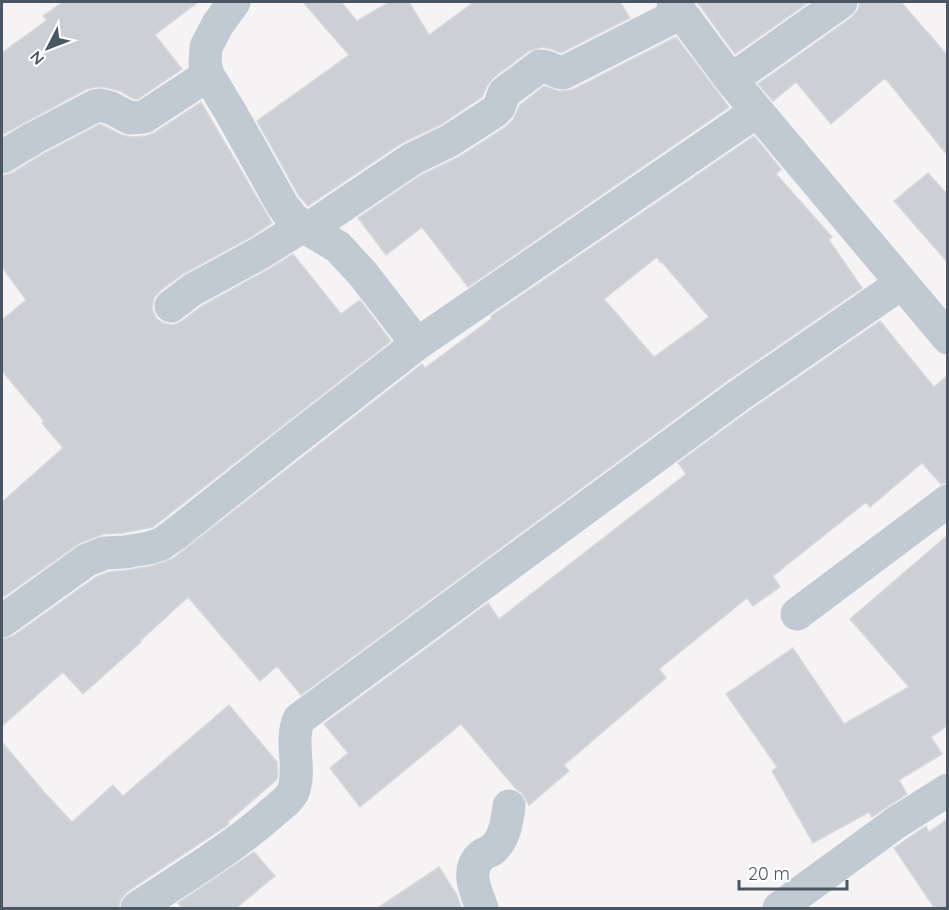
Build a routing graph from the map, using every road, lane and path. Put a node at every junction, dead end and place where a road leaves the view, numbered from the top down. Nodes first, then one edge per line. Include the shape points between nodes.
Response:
1 (234, 2) edge
2 (841, 2) edge
3 (677, 7) edge
4 (208, 75) junction
5 (731, 80) junction
6 (757, 111) junction
7 (2, 157) edge
8 (305, 227) junction
9 (902, 283) junction
10 (171, 306) dead end
11 (948, 338) edge
12 (417, 344) junction
13 (948, 501) edge
14 (797, 614) dead end
15 (2, 621) edge
16 (948, 790) edge
17 (509, 806) dead end
18 (137, 909) edge
19 (482, 909) edge
20 (779, 909) edge

1 - 4 street via 206,47
2 - 5 street
3 - 5 street
3 - 8 street via 563,73 540,66 504,93 494,112
4 - 7 street via 144,117 130,118 111,108 95,106
4 - 8 street via 283,206
5 - 6 street
6 - 9 street
6 - 12 street
8 - 10 street via 192,290
8 - 12 street via 338,247
9 - 11 street
9 - 18 street via 738,396 299,719 292,794 256,827
12 - 15 street via 168,540 149,548 105,553 87,560
13 - 14 street
16 - 20 street via 897,822
17 - 19 street via 502,836 475,864 472,878

